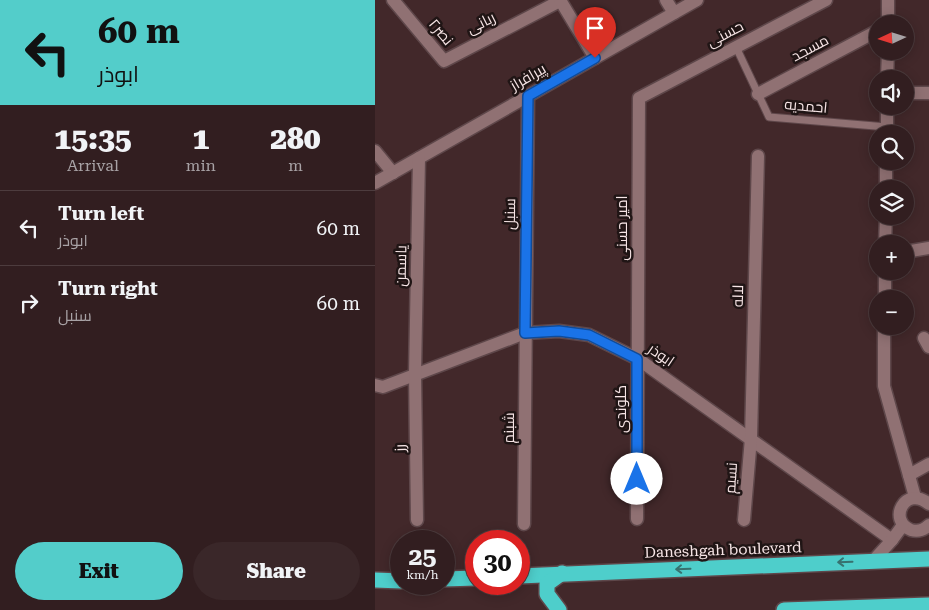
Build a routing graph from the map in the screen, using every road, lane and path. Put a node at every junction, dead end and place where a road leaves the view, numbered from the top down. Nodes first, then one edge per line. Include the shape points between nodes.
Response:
1 (393, 0) edge
2 (560, 0) edge
3 (666, 0) edge
4 (697, 0) edge
5 (826, 0) edge
6 (888, 0) edge
7 (674, 13) junction
8 (888, 15) edge
9 (869, 35) edge
10 (736, 47) junction
11 (595, 58) junction
12 (444, 61) joint
13 (914, 93) edge
14 (929, 93) edge
15 (758, 94) junction
16 (528, 96) junction
17 (639, 98) joint
18 (869, 129) edge
19 (375, 151) edge
20 (758, 156) dead end
21 (419, 158) junction
22 (393, 173) junction
23 (375, 183) edge
24 (929, 248) edge
25 (914, 250) edge
26 (525, 333) junction
27 (884, 335) edge
28 (637, 359) junction
29 (415, 374) junction
30 (375, 385) edge
31 (751, 438) junction
32 (928, 468) edge
33 (909, 475) junction
34 (915, 498) junction
35 (929, 504) edge
36 (637, 519) dead end
37 (417, 520) dead end
38 (744, 520) dead end
39 (525, 524) dead end
40 (903, 524) junction
41 (929, 526) edge
42 (893, 540) junction
43 (929, 559) edge
44 (873, 561) junction
45 (562, 574) junction
46 (530, 575) edge
47 (375, 580) edge
48 (390, 581) edge
49 (929, 605) edge
50 (846, 609) edge
51 (559, 610) edge
52 (784, 610) edge

1 - 12 street, نصر۲
2 - 11 street
2 - 12 street, ربانی
3 - 7 street
4 - 7 street, پیرافراز
5 - 10 street, حسنی
6 - 8 street
7 - 11 street, پیرافراز
9 - 15 street, مسجد
10 - 15 lane, احمدیه
10 - 17 street, حسنی
11 - 16 street, پیرافراز
13 - 14 street
15 - 18 lane, احمدیه via 769,117
16 - 21 street, پیرافراز
16 - 26 street, سنبل
17 - 28 street, امیر حسنی
19 - 22 street
20 - 31 street, لاله
21 - 22 street, پیرافراز
21 - 29 street, یاسمن
22 - 23 street, پیرافراز
24 - 25 street
26 - 28 street, ابوذر via 559,331 589,335
26 - 29 street, ابوذر
26 - 39 street, شبنم
27 - 33 street via 883,386
28 - 31 street, ابوذر
28 - 36 street, کلوندی
29 - 30 street, ابوذر via 383,387
29 - 37 street, رز
31 - 38 street, نسیم
31 - 42 street, ابوذر
32 - 33 street
33 - 34 street
34 - 35 street
34 - 40 street via 908,499 900,510
40 - 41 street via 915,531
40 - 42 street
42 - 44 street
43 - 44 highway, Daneshgah boulevard
44 -> 45 highway, Daneshgah boulevard
45 - 46 highway, Daneshgah boulevard
45 - 51 highway via 547,584 547,594
47 - 48 highway
49 - 50 highway
50 - 52 highway

